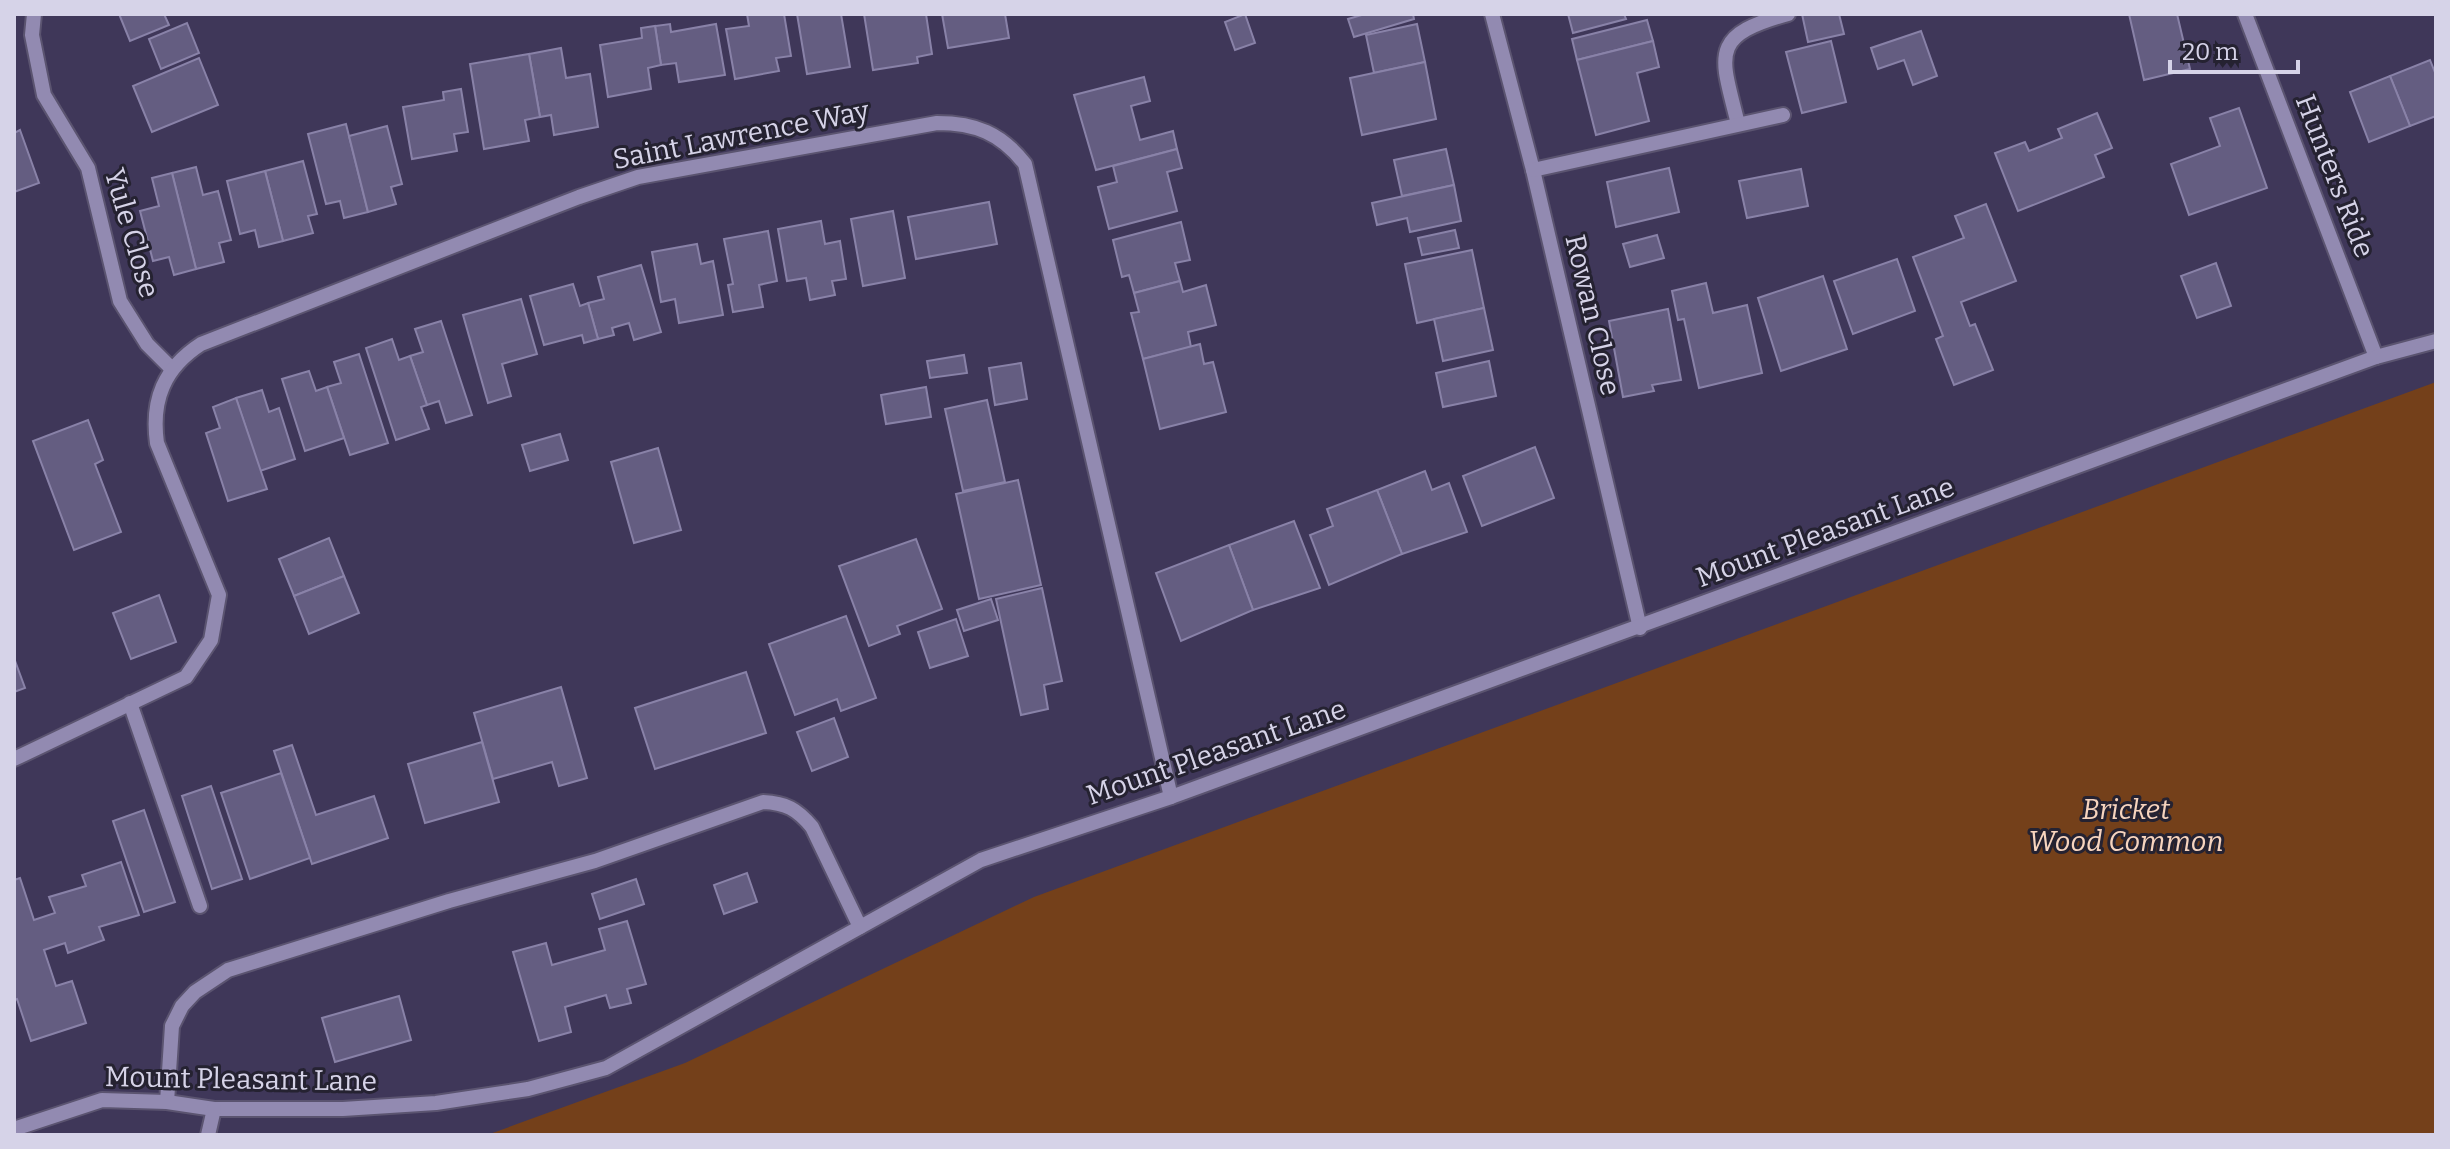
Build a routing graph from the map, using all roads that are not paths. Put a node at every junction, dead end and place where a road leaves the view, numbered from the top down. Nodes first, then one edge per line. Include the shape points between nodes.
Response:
1 (34, 14) edge
2 (1492, 14) edge
3 (1788, 14) edge
4 (2245, 14) edge
5 (1783, 115) dead end
6 (1738, 124) junction
7 (1533, 170) junction
8 (2436, 341) edge
9 (2376, 357) junction
10 (171, 368) junction
11 (1640, 628) junction
12 (130, 703) junction
13 (14, 759) edge
14 (1171, 797) junction
15 (200, 906) dead end
16 (860, 927) junction
17 (167, 1102) junction
18 (214, 1109) junction
19 (14, 1129) edge
20 (208, 1135) edge

1 - 10 street, Yule Close via 32,35 44,95 88,168 120,301 147,344
2 - 7 street, Rowan Close
3 - 6 street via 1749,25 1727,49 1723,60
4 - 9 street, Hunters Ride
5 - 6 street
6 - 7 street
7 - 11 street, Rowan Close
8 - 9 street, Mount Pleasant Lane
9 - 11 street, Mount Pleasant Lane
10 - 12 street via 157,399 157,443 219,595 218,612 211,640 186,677
10 - 14 street, Saint Lawrence Way via 201,344 638,177 937,123 978,126 1012,148 1025,164
11 - 14 street, Mount Pleasant Lane
12 - 13 street
12 - 15 street
14 - 16 street, Mount Pleasant Lane via 981,860
16 - 17 street via 812,827 784,803 763,802 595,861 228,970 195,992 172,1026
16 - 18 street, Mount Pleasant Lane via 606,1068 528,1089 436,1103
17 - 18 street, Mount Pleasant Lane
17 - 19 street, Mount Pleasant Lane via 102,1100
18 - 20 street

